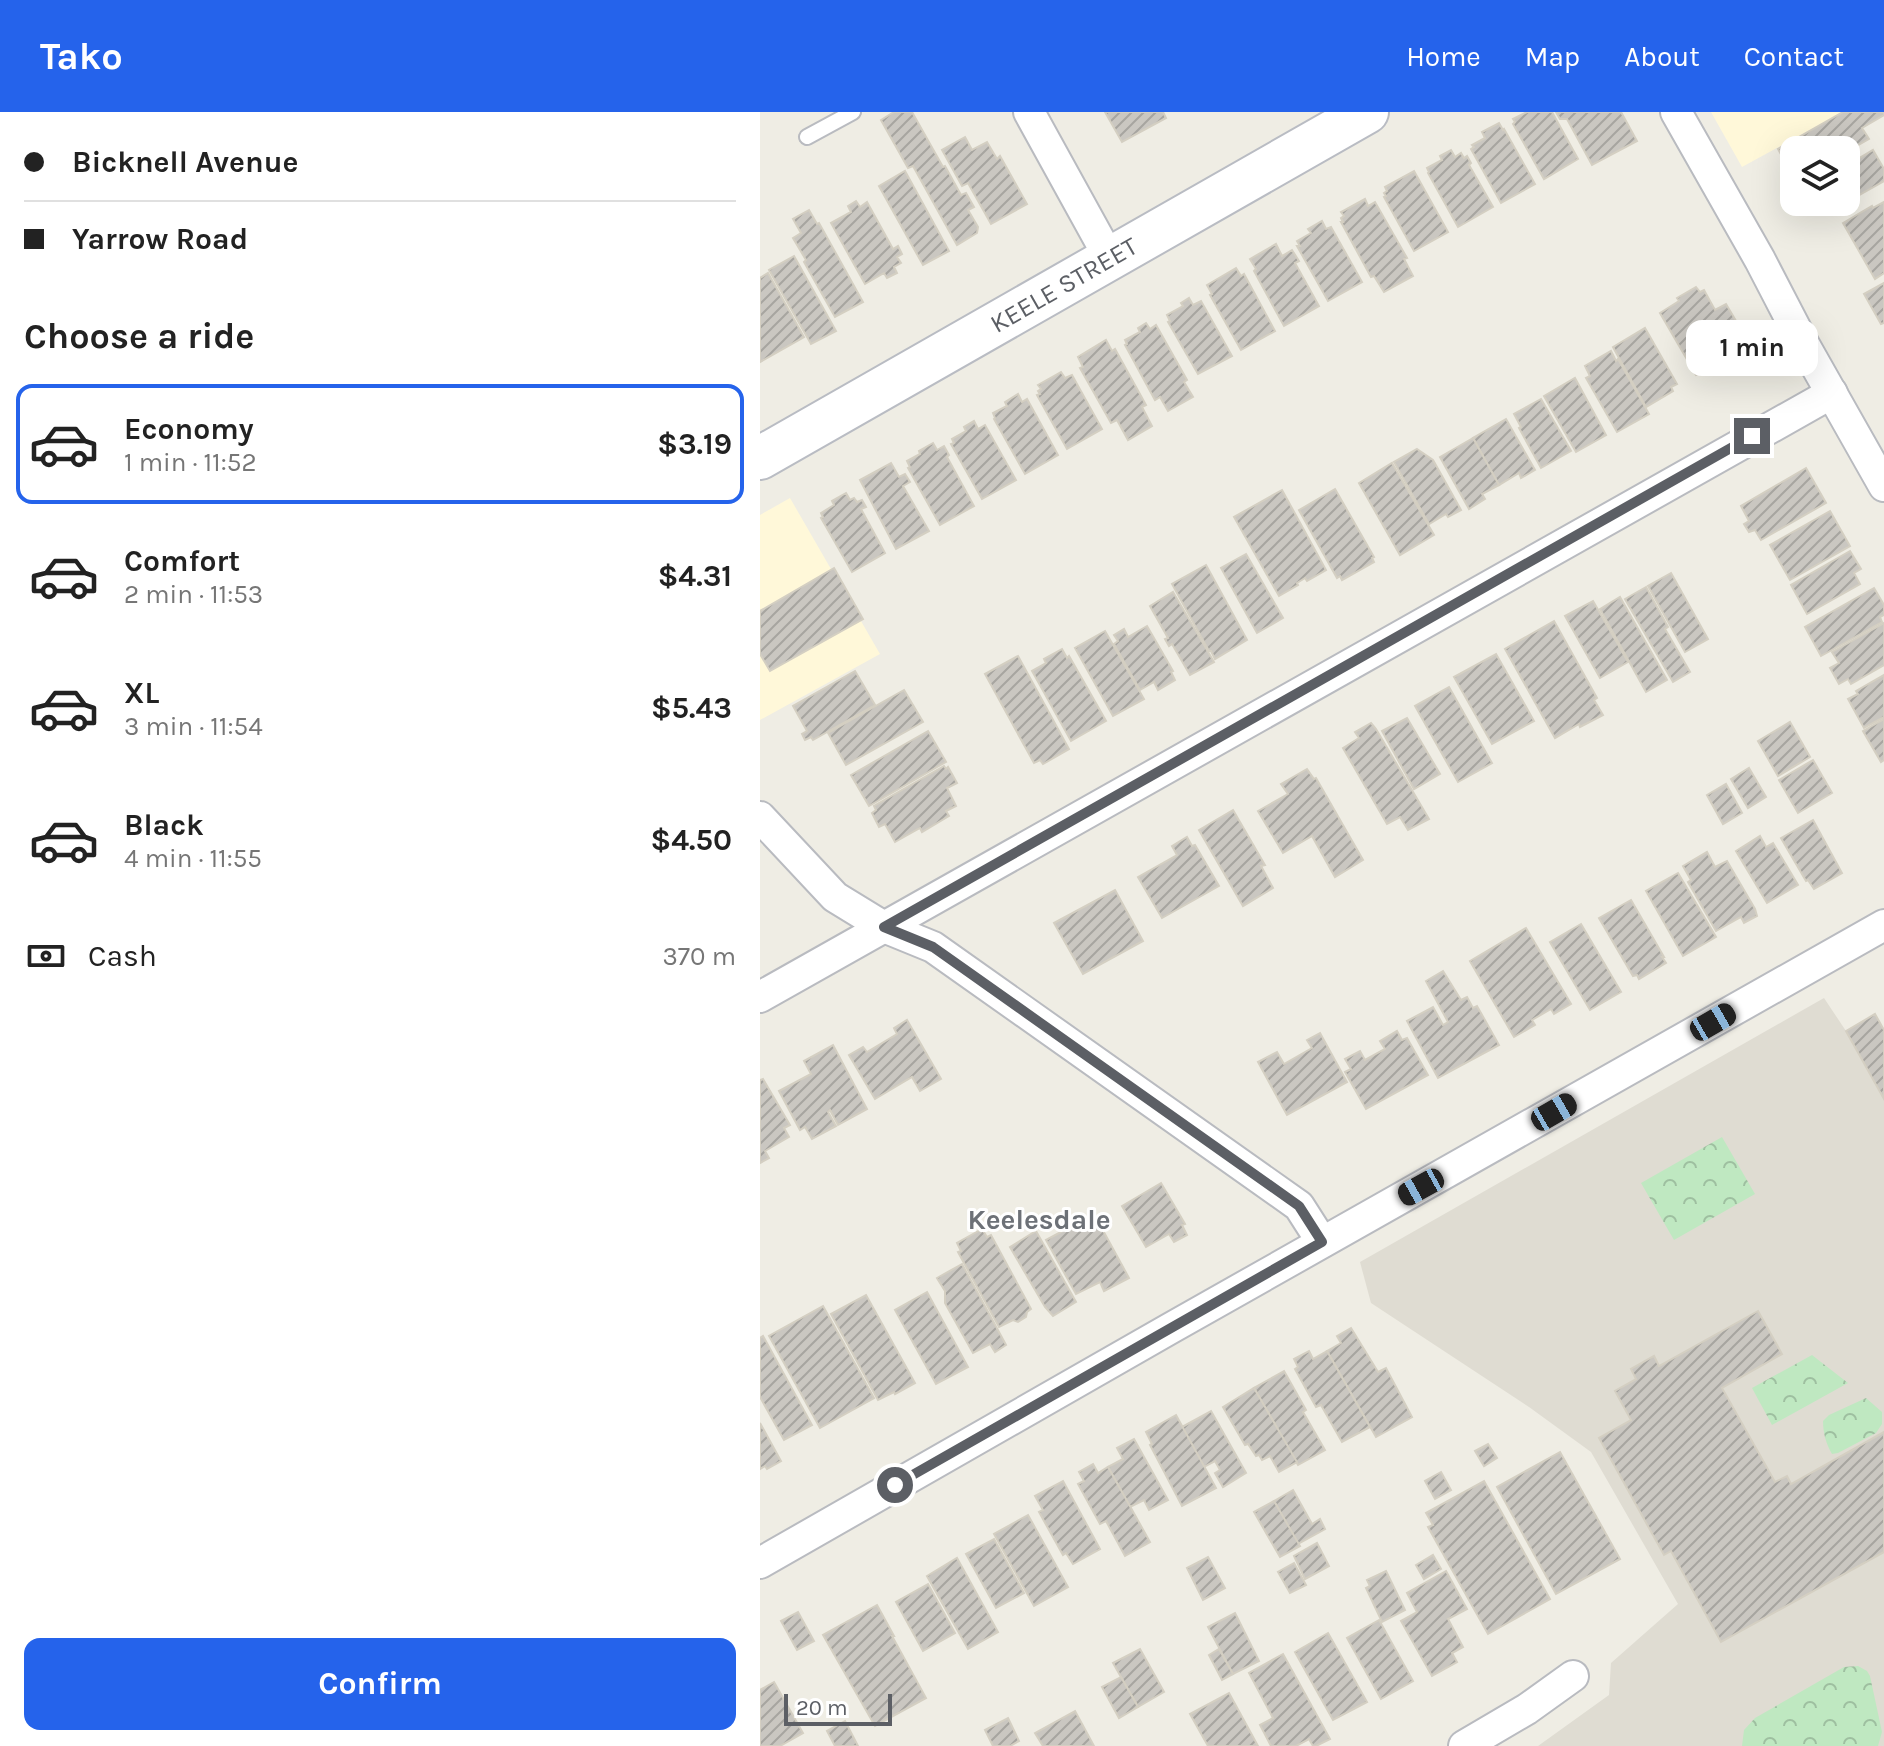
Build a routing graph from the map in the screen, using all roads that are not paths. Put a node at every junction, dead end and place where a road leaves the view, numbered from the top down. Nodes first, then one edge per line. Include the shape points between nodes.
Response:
1 (853, 112) edge
2 (1029, 112) edge
3 (1367, 112) edge
4 (1676, 112) edge
5 (807, 137) dead end
6 (1110, 259) junction
7 (1832, 393) junction
8 (760, 458) edge
9 (1884, 486) edge
10 (760, 817) edge
11 (1884, 925) edge
12 (884, 927) junction
13 (760, 997) edge
14 (1322, 1242) junction
15 (760, 1563) edge
16 (1573, 1676) dead end
17 (1464, 1746) edge

1 - 5 lane
2 - 6 street
3 - 6 main road, KEELE STREET
4 - 7 street
6 - 8 main road, KEELE STREET
7 - 9 street
7 - 12 street
10 - 12 street via 835,897
11 - 14 street
12 - 13 street
12 - 14 street via 933,947 1299,1206
14 - 15 street
16 - 17 street

